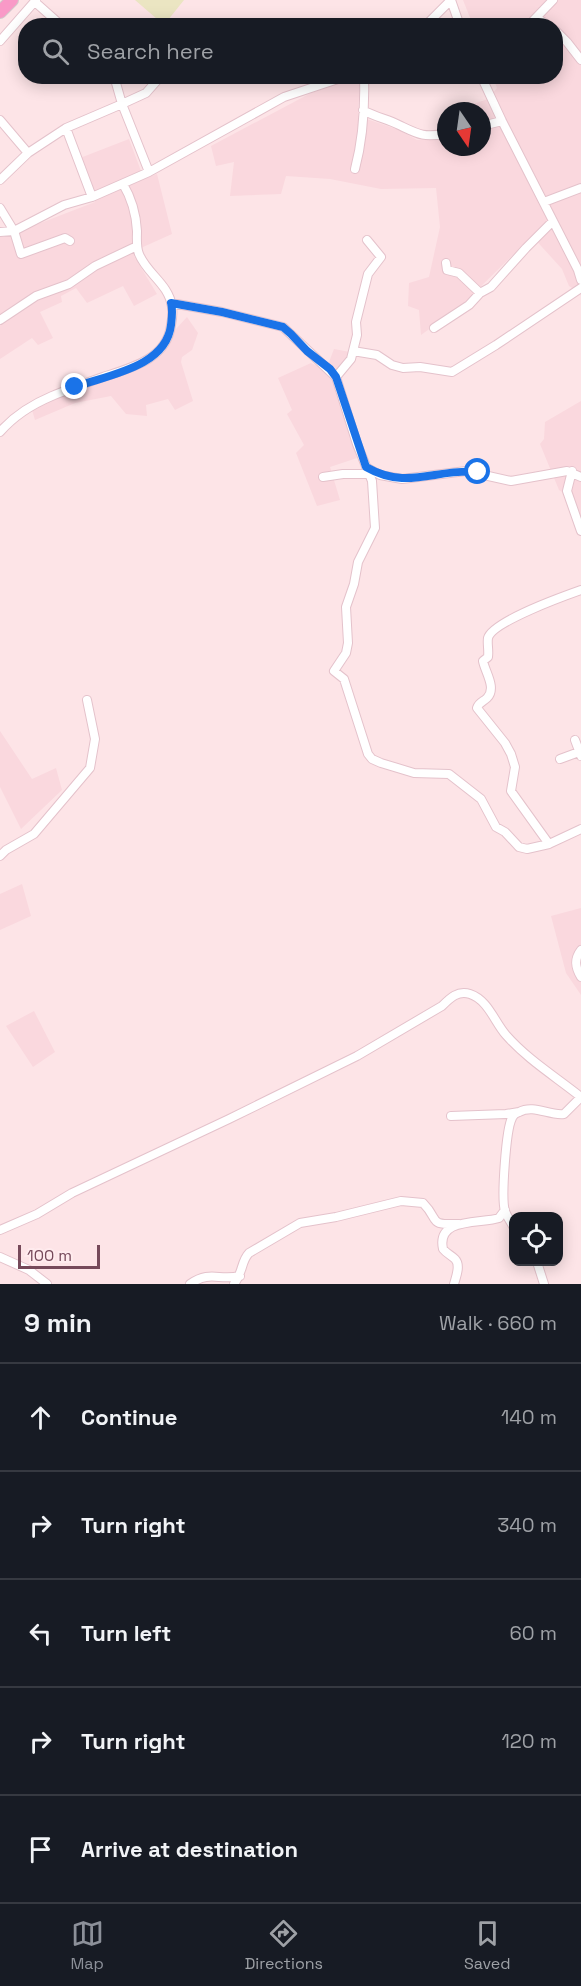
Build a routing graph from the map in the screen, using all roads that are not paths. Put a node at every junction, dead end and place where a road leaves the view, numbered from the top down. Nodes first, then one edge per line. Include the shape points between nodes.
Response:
1 (12, 0) edge
2 (451, 0) edge
3 (553, 0) edge
4 (35, 1) edge
5 (0, 12) edge
6 (20, 18) edge
7 (53, 18) edge
8 (433, 18) edge
9 (457, 18) edge
10 (537, 18) edge
11 (18, 20) edge
12 (563, 38) edge
13 (0, 40) edge
14 (581, 60) edge
15 (116, 84) edge
16 (154, 84) edge
17 (323, 84) edge
18 (364, 84) edge
19 (486, 84) edge
20 (122, 104) junction
21 (363, 110) junction
22 (0, 120) edge
23 (502, 120) junction
24 (491, 123) edge
25 (66, 128) junction
26 (437, 134) edge
27 (28, 153) junction
28 (355, 168) dead end
29 (148, 172) junction
30 (0, 180) edge
31 (123, 184) junction
32 (581, 188) edge
33 (92, 197) junction
34 (544, 202) junction
35 (0, 208) edge
36 (553, 221) junction
37 (14, 231) junction
38 (0, 232) edge
39 (367, 240) dead end
40 (70, 241) dead end
41 (137, 246) junction
42 (446, 263) dead end
43 (581, 280) edge
44 (581, 288) edge
45 (480, 293) junction
46 (171, 303) junction
47 (0, 320) edge
48 (434, 328) dead end
49 (353, 351) junction
50 (336, 377) junction
51 (0, 432) edge
52 (368, 470) junction
53 (572, 471) junction
54 (323, 477) dead end
55 (581, 477) edge
56 (581, 531) edge
57 (581, 590) edge
58 (87, 700) dead end
59 (575, 740) dead end
60 (580, 754) edge
61 (560, 759) dead end
62 (581, 829) edge
63 (549, 844) junction
64 (0, 856) edge
65 (581, 950) edge
66 (581, 977) edge
67 (581, 1097) edge
68 (519, 1112) junction
69 (451, 1116) dead end
70 (505, 1210) junction
71 (509, 1219) edge
72 (459, 1224) junction
73 (0, 1230) edge
74 (0, 1257) edge
75 (538, 1266) edge
76 (240, 1276) junction
77 (47, 1284) edge
78 (190, 1284) edge
79 (234, 1284) edge
80 (454, 1284) edge
81 (544, 1284) edge

1 - 5 highway
2 - 8 street
2 - 9 street
3 - 10 street
4 - 6 street
4 - 7 street
11 - 13 street
12 - 14 street
15 - 20 street
16 - 20 street via 146,93
17 - 29 street via 284,97
18 - 21 street
19 - 23 street
20 - 25 street
20 - 29 street
21 - 26 street via 417,134
21 - 28 street
22 - 27 street
23 - 24 street
23 - 34 street
25 - 27 street
25 - 33 street
27 - 30 street
29 - 31 street
31 - 33 street
31 - 41 street via 134,205
32 - 34 street
33 - 37 street
34 - 36 street
35 - 37 street
36 - 43 street
36 - 45 street via 491,287
37 - 38 street
37 - 40 street via 23,254 52,241
39 - 49 street via 381,257 368,274
41 - 46 street
41 - 47 street via 95,266 69,284 36,296
42 - 45 street via 447,270 459,273
44 - 49 street via 452,372 403,368 377,355
45 - 48 street
46 - 50 street via 283,327
46 - 51 street via 170,334 163,348 146,361 50,397
49 - 50 street
50 - 52 street
52 - 53 street via 402,479 466,471 511,481
52 - 54 street
52 - 63 street via 375,528 358,562 346,607 346,653 334,671 344,680 368,754 381,763 414,773 449,774 481,799 496,827 519,847
53 - 55 street
53 - 56 street via 567,492
57 - 63 street via 494,628 488,637 488,657 483,661 491,692 477,708 505,743 515,767 511,791
58 - 64 street via 95,739 90,768 34,834
59 - 60 street
60 - 61 street
62 - 63 street
65 - 66 street via 575,962
67 - 68 street via 564,1114 535,1109
67 - 73 street via 513,1042 479,998 459,993 357,1056
68 - 69 street
68 - 70 street via 512,1118 505,1156
70 - 71 street
70 - 72 street via 495,1220
72 - 76 street via 438,1223 423,1203 408,1201 306,1221 249,1253
72 - 80 street via 442,1239 443,1249 456,1260
74 - 77 street via 30,1270
75 - 81 street
76 - 78 street via 206,1276
76 - 79 street

